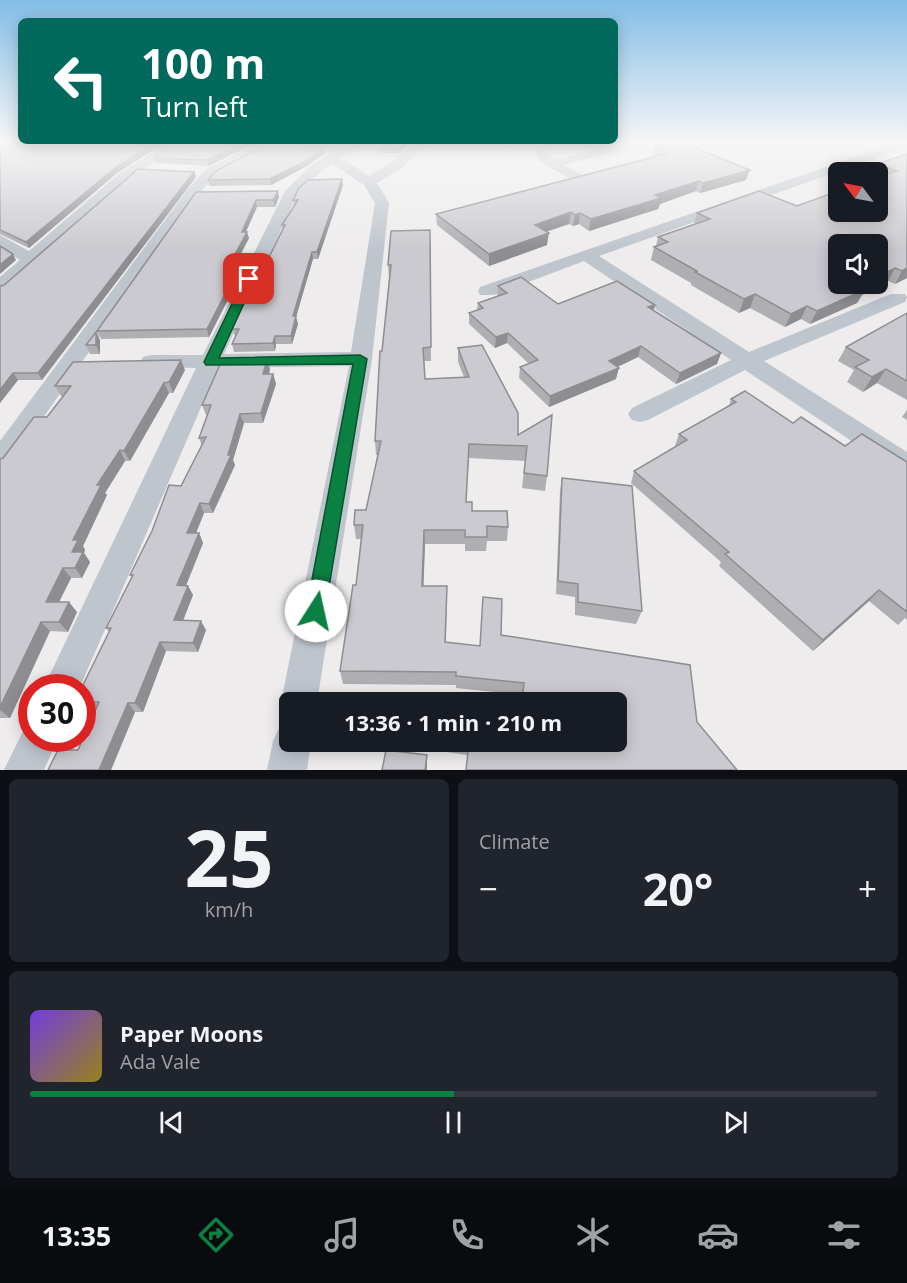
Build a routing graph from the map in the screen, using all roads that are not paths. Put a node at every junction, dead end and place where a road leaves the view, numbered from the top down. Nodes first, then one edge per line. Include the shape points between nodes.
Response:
1 (123, 178) edge
2 (199, 178) edge
3 (303, 178) edge
4 (363, 178) edge
5 (376, 178) edge
6 (577, 178) edge
7 (807, 178) edge
8 (580, 180) edge
9 (369, 182) junction
10 (193, 192) junction
11 (215, 192) edge
12 (0, 240) edge
13 (588, 254) junction
14 (30, 259) junction
15 (0, 286) edge
16 (487, 291) dead end
17 (898, 298) dead end
18 (360, 359) junction
19 (745, 361) junction
20 (129, 362) edge
21 (210, 362) junction
22 (71, 363) junction
23 (94, 363) edge
24 (640, 414) dead end
25 (0, 460) edge
26 (907, 465) edge
27 (68, 674) edge
28 (301, 692) edge
29 (32, 752) edge
30 (290, 752) edge
31 (24, 770) edge
32 (287, 770) edge

1 - 14 street
2 - 10 street
3 - 21 street via 286,191
4 - 9 street
5 - 9 street
6 - 8 street
7 - 13 street
9 - 18 street via 382,203
10 - 11 street
10 - 22 street
12 - 14 street
13 - 16 street
13 - 19 street
14 - 15 street
17 - 19 street
18 - 21 street
18 - 28 street
19 - 24 street
19 - 26 street
20 - 21 street
21 - 27 street
22 - 23 street
22 - 25 street
29 - 31 street
30 - 32 street

